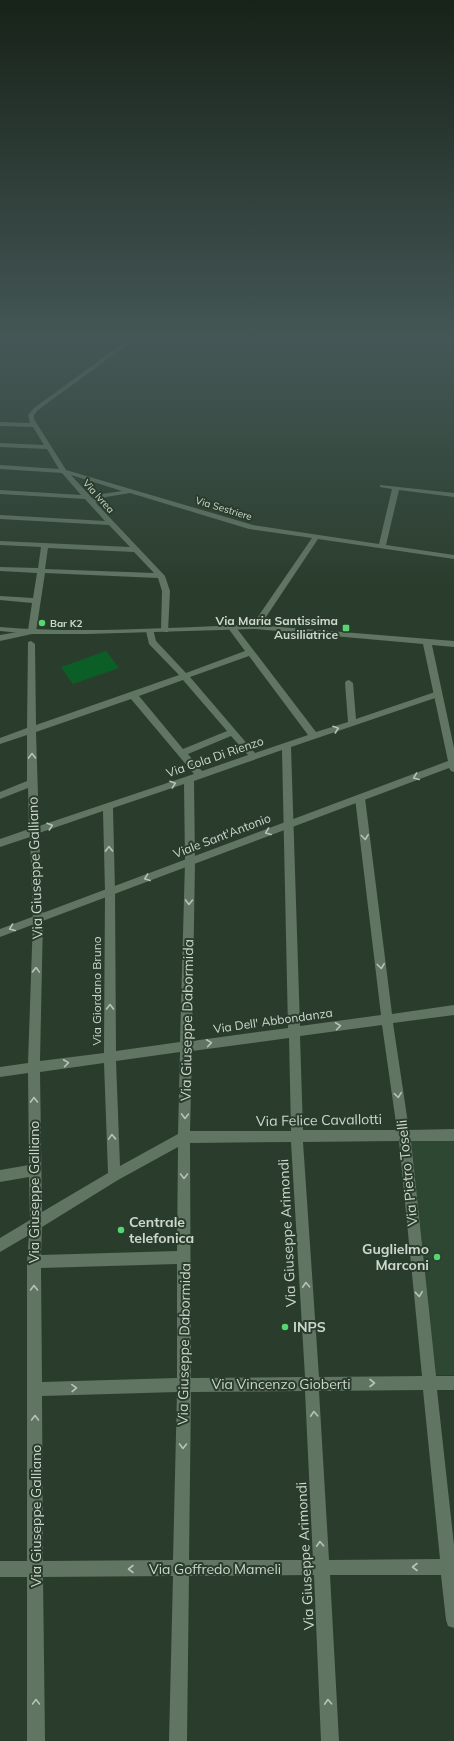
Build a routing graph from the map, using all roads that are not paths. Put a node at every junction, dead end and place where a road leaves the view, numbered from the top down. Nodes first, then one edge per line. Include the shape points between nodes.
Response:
1 (9, 424) edge
2 (36, 425) joint
3 (0, 445) edge
4 (48, 447) junction
5 (0, 468) edge
6 (64, 471) junction
7 (382, 486) dead end
8 (396, 488) junction
9 (132, 491) junction
10 (0, 492) edge
11 (454, 495) edge
12 (86, 497) junction
13 (92, 503) junction
14 (0, 517) edge
15 (110, 523) junction
16 (316, 537) junction
17 (0, 543) edge
18 (45, 545) junction
19 (382, 547) junction
20 (136, 550) junction
21 (454, 556) edge
22 (0, 569) edge
23 (41, 570) junction
24 (161, 576) junction
25 (0, 598) edge
26 (37, 601) junction
27 (255, 627) junction
28 (232, 628) junction
29 (0, 629) edge
30 (165, 630) junction
31 (150, 631) junction
32 (32, 632) junction
33 (0, 638) edge
34 (427, 642) junction
35 (31, 644) dead end
36 (454, 644) edge
37 (251, 652) junction
38 (185, 677) junction
39 (349, 683) dead end
40 (438, 694) junction
41 (133, 695) junction
42 (352, 723) junction
43 (32, 730) junction
44 (233, 732) junction
45 (314, 736) junction
46 (0, 741) edge
47 (286, 746) junction
48 (183, 753) junction
49 (254, 757) junction
50 (453, 766) edge
51 (200, 775) junction
52 (189, 779) junction
53 (32, 783) junction
54 (0, 796) edge
55 (360, 798) junction
56 (108, 806) junction
57 (288, 825) junction
58 (34, 831) junction
59 (0, 843) edge
60 (190, 862) junction
61 (110, 892) junction
62 (38, 919) junction
63 (0, 933) edge
64 (454, 1010) edge
65 (387, 1019) junction
66 (294, 1032) junction
67 (186, 1046) junction
68 (110, 1057) junction
69 (34, 1067) junction
70 (0, 1072) edge
71 (404, 1134) junction
72 (454, 1135) edge
73 (297, 1136) junction
74 (184, 1137) junction
75 (34, 1170) junction
76 (0, 1176) edge
77 (114, 1176) junction
78 (36, 1223) junction
79 (0, 1245) edge
80 (185, 1257) junction
81 (34, 1262) junction
82 (428, 1383) junction
83 (454, 1383) edge
84 (184, 1384) junction
85 (312, 1384) junction
86 (35, 1389) junction
87 (451, 1567) edge
88 (322, 1568) junction
89 (0, 1569) edge
90 (182, 1569) junction
91 (36, 1570) junction
92 (454, 1620) edge
93 (36, 1741) edge
94 (178, 1741) edge
95 (330, 1741) edge

1 - 2 street
2 - 4 street, Via Ivrea
3 - 4 street
4 - 6 street, Via Ivrea
5 - 6 street, Via Sestriere
6 - 9 street, Via Sestriere
6 - 12 street, Via Ivrea
7 - 8 street
8 - 11 street
8 - 19 street
9 - 13 street via 104,495
9 - 16 street, Via Sestriere via 252,527
10 - 12 street
12 - 13 street, Via Ivrea
13 - 15 street, Via Ivrea
14 - 15 street
15 - 20 street, Via Ivrea
16 - 19 street, Via Sestriere
16 - 27 street
17 - 18 street
18 - 20 street
18 - 23 street
19 - 21 street, Via Sestriere
20 - 24 street, Via Ivrea
22 - 23 street
23 - 24 street
23 - 26 street
24 - 30 street, Via Ivrea via 166,592
25 - 26 street
26 - 32 street
27 - 28 street
27 - 34 street
28 - 30 street
28 - 37 street
29 - 32 street
30 - 31 street
31 - 32 street
31 - 38 street via 152,642
32 - 33 street
34 - 36 street
34 - 40 street
35 - 43 street, Via Giuseppe Galliano
37 - 38 street
37 - 45 street
38 - 41 street
38 - 44 street
39 - 42 street
40 - 42 street, Via Cola Di Rienzo
40 - 50 street
41 - 43 street
41 - 48 street
45 -> 42 street, Via Cola Di Rienzo
43 - 46 street
53 -> 43 street, Via Giuseppe Galliano
44 - 48 street
44 - 49 street
45 - 47 street, Via Cola Di Rienzo
47 - 49 street, Via Cola Di Rienzo
47 - 57 street, Via Giuseppe Arimondi
48 - 51 street
49 - 51 street, Via Cola Di Rienzo
50 -> 55 street, Viale Sant'Antonio
51 - 52 street, Via Cola Di Rienzo
56 -> 52 street, Via Cola Di Rienzo
52 - 60 street, Via Giuseppe Dabormida
53 - 54 street
53 - 58 street, Via Giuseppe Galliano
55 - 57 street, Viale Sant'Antonio
55 -> 65 street, Via Pietro Toselli
58 -> 56 street, Via Cola Di Rienzo
61 -> 56 street, Via Giordano Bruno
57 -> 60 street, Viale Sant'Antonio
57 - 66 street, Via Giuseppe Arimondi
58 - 59 street, Via Cola Di Rienzo
58 - 62 street, Via Giuseppe Galliano
60 -> 61 street, Viale Sant'Antonio
60 -> 67 street, Via Giuseppe Dabormida
61 - 62 street, Viale Sant'Antonio
68 -> 61 street, Via Giordano Bruno
62 -> 63 street, Viale Sant'Antonio
69 -> 62 street, Via Giuseppe Galliano
64 - 65 street, Via Dell' Abbondanza
66 -> 65 street, Via Dell' Abbondanza
65 -> 71 street, Via Pietro Toselli
67 -> 66 street, Via Dell' Abbondanza
66 - 73 street, Via Giuseppe Arimondi
67 - 68 street, Via Dell' Abbondanza
67 -> 74 street, Via Giuseppe Dabormida
69 -> 68 street, Via Dell' Abbondanza
77 -> 68 street, Via Giordano Bruno
69 - 70 street, Via Dell' Abbondanza
75 -> 69 street, Via Giuseppe Galliano
71 - 72 street, Via Felice Cavallotti
71 - 73 street, Via Felice Cavallotti
71 -> 82 street, Via Pietro Toselli
73 - 74 street, Via Felice Cavallotti
85 -> 73 street, Via Giuseppe Arimondi
74 - 77 street
74 -> 80 street, Via Giuseppe Dabormida
75 - 76 street
75 - 78 street, Via Giuseppe Galliano
77 - 78 street
78 - 79 street
78 - 81 street, Via Giuseppe Galliano
80 - 81 street
80 - 84 street, Via Giuseppe Dabormida
86 -> 81 street, Via Giuseppe Galliano
82 - 83 street, Via Vincenzo Gioberti
85 -> 82 street, Via Vincenzo Gioberti
82 - 87 street, Via Pietro Toselli
84 - 85 street, Via Vincenzo Gioberti
86 -> 84 street, Via Vincenzo Gioberti
84 -> 90 street, Via Giuseppe Dabormida
88 -> 85 street, Via Giuseppe Arimondi
91 -> 86 street, Via Giuseppe Galliano
87 -> 88 street, Via Goffredo Mameli
87 - 92 street, Via Pietro Toselli
88 - 90 street, Via Goffredo Mameli
95 -> 88 street, Via Giuseppe Arimondi
89 - 91 street, Via Goffredo Mameli
90 -> 91 street, Via Goffredo Mameli
90 - 94 street, Via Giuseppe Dabormida
93 -> 91 street, Via Giuseppe Galliano

